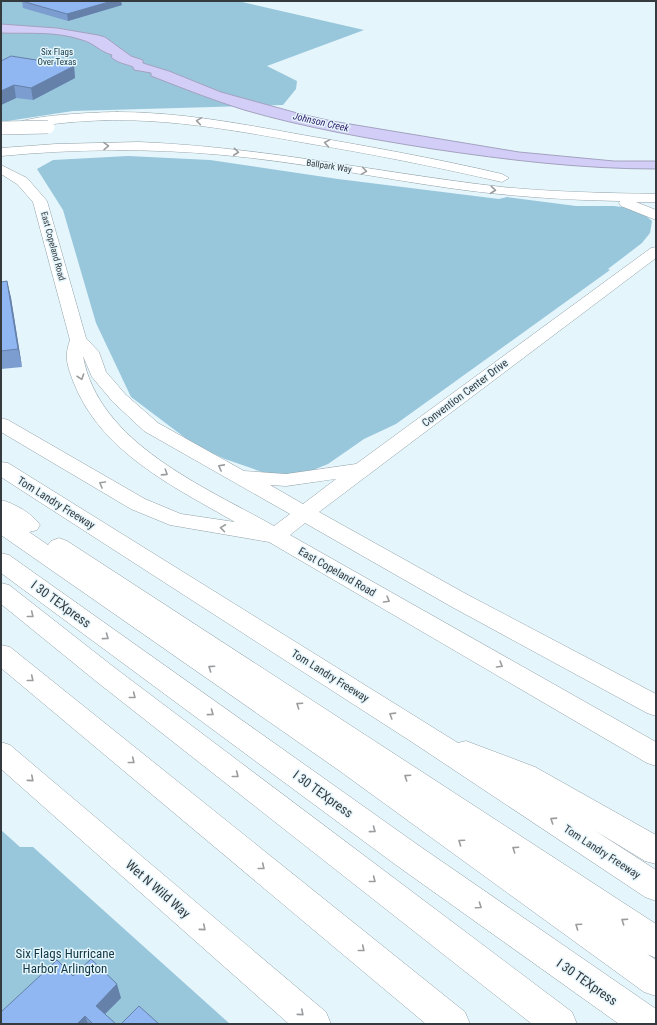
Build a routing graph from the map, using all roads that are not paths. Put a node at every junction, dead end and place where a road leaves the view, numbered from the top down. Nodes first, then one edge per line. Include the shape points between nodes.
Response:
1 (1, 128) edge
2 (127, 128) dead end
3 (224, 137) dead end
4 (1, 142) edge
5 (39, 144) junction
6 (1, 152) edge
7 (342, 156) junction
8 (1, 168) edge
9 (502, 178) junction
10 (654, 195) edge
11 (564, 196) junction
12 (656, 216) edge
13 (656, 251) edge
14 (78, 340) junction
15 (1, 424) edge
16 (1, 468) edge
17 (364, 468) junction
18 (239, 477) junction
19 (1, 507) edge
20 (304, 514) junction
21 (1, 524) edge
22 (276, 536) junction
23 (1, 561) edge
24 (1, 591) edge
25 (1, 654) edge
26 (656, 706) edge
27 (425, 736) junction
28 (1, 753) edge
29 (656, 755) edge
30 (656, 851) edge
31 (656, 887) edge
32 (656, 942) edge
33 (656, 980) edge
34 (314, 1024) edge
35 (453, 1024) edge
36 (560, 1024) edge
37 (648, 1024) edge

1 - 2 main road, bridge
9 -> 1 main road via 356,148 176,118 86,117
3 - 7 main road via 281,144
4 - 5 main road, Ballpark Way
5 - 6 main road, Ballpark Way
5 - 7 main road, Ballpark Way via 111,136 182,138
5 -> 11 main road, Ballpark Way via 217,150 481,188
7 - 9 main road, Ballpark Way
8 - 14 main road, East Copeland Road via 22,181 40,201
9 - 10 main road, Ballpark Way
10 - 11 main road, Ballpark Way
11 - 12 main road via 580,201 623,203 644,209
13 - 17 main road, Convention Center Drive
18 -> 14 main road, East Copeland Road via 151,427 108,385 98,372 90,352
14 -> 22 main road, East Copeland Road via 74,354 82,381 97,411 120,437 143,458 167,474
22 -> 15 main road via 177,520 138,504
27 -> 16 highway, Tom Landry Freeway
17 - 18 main road via 286,480
17 - 20 main road, Convention Center Drive
18 - 20 main road, East Copeland Road
32 -> 19 highway
20 - 22 main road, Convention Center Drive
20 - 26 main road, East Copeland Road
33 -> 21 highway via 347,761
22 -> 29 main road, East Copeland Road
23 -> 37 highway, I 30 TEXpress via 407,855
24 -> 36 highway via 119,685
25 -> 35 highway
27 - 30 highway via 525,775
31 -> 27 highway, Tom Landry Freeway
28 -> 34 main road, Wet N Wild Way

